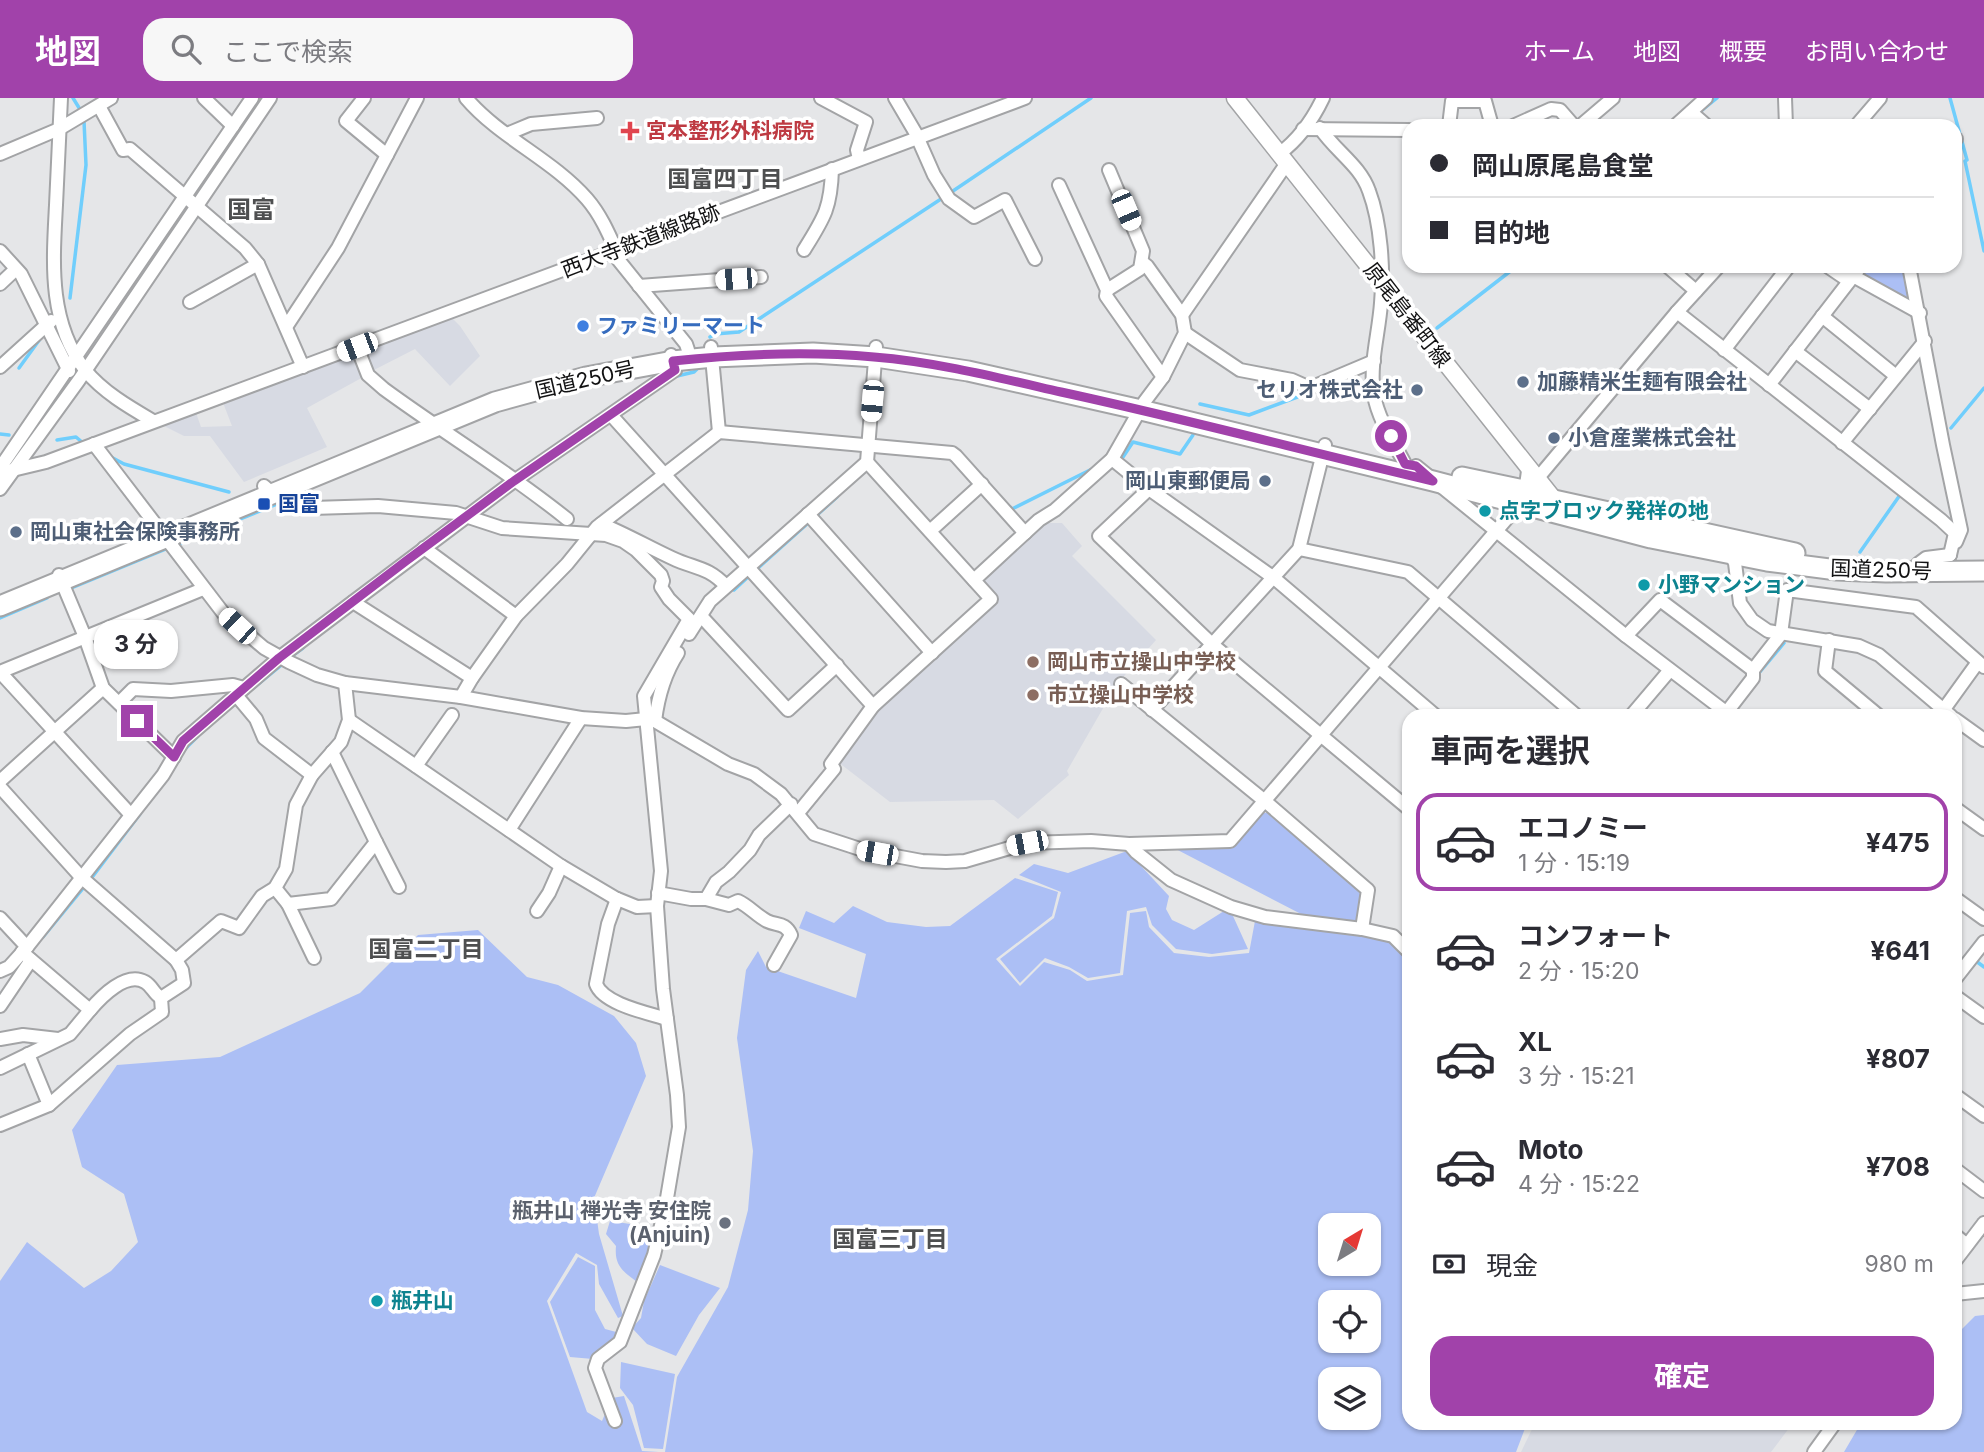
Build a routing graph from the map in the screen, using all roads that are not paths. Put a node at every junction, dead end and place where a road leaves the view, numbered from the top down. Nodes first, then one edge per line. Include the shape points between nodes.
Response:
1 (61, 98) edge
2 (111, 98) edge
3 (204, 98) edge
4 (252, 98) edge
5 (270, 98) edge
6 (365, 98) edge
7 (417, 98) edge
8 (466, 98) edge
9 (821, 98) edge
10 (895, 98) edge
11 (1025, 98) edge
12 (1235, 98) edge
13 (1323, 98) edge
14 (1613, 98) edge
15 (1706, 98) edge
16 (1785, 98) edge
17 (1880, 98) edge
18 (1485, 99) edge
19 (99, 106) junction
20 (1691, 112) junction
21 (597, 118) dead end
22 (1450, 119) edge
23 (1490, 119) edge
24 (1529, 119) edge
25 (1568, 119) edge
26 (1588, 119) edge
27 (1683, 119) edge
28 (1699, 119) edge
29 (1785, 119) edge
30 (1862, 119) edge
31 (233, 126) junction
32 (1320, 128) junction
33 (59, 129) junction
34 (1303, 129) junction
35 (1402, 130) edge
36 (507, 134) junction
37 (917, 139) junction
38 (0, 154) edge
39 (387, 155) junction
40 (1283, 158) junction
41 (859, 159) junction
42 (832, 169) junction
43 (1108, 170) dead end
44 (1059, 185) dead end
45 (185, 196) junction
46 (197, 207) junction
47 (804, 250) dead end
48 (0, 251) edge
49 (614, 251) junction
50 (1035, 259) dead end
51 (1142, 262) junction
52 (258, 264) junction
53 (16, 269) junction
54 (1675, 273) edge
55 (1713, 273) edge
56 (1784, 273) edge
57 (1911, 273) edge
58 (1854, 274) edge
59 (761, 278) dead end
60 (1381, 282) junction
61 (0, 285) edge
62 (639, 285) junction
63 (1107, 290) junction
64 (1696, 291) junction
65 (190, 302) dead end
66 (58, 312) junction
67 (1677, 312) junction
68 (1920, 313) junction
69 (1182, 315) junction
70 (1822, 316) junction
71 (47, 326) junction
72 (286, 327) junction
73 (1185, 333) junction
74 (1925, 341) junction
75 (357, 347) junction
76 (1724, 350) junction
77 (1795, 351) junction
78 (712, 352) junction
79 (876, 352) junction
80 (677, 355) junction
81 (77, 357) junction
82 (1374, 364) junction
83 (0, 367) edge
84 (303, 367) junction
85 (86, 370) junction
86 (69, 371) junction
87 (1896, 376) junction
88 (1163, 377) junction
89 (1769, 385) junction
90 (1143, 405) junction
91 (1870, 409) junction
92 (613, 418) junction
93 (153, 421) junction
94 (432, 423) junction
95 (719, 432) junction
96 (1842, 443) junction
97 (94, 444) junction
98 (868, 446) junction
99 (1324, 450) junction
100 (1112, 458) junction
101 (867, 462) junction
102 (1410, 465) junction
103 (4, 471) edge
104 (664, 476) junction
105 (1433, 481) junction
106 (517, 483) junction
107 (982, 484) junction
108 (1527, 485) junction
109 (0, 489) edge
110 (268, 489) junction
111 (1149, 489) junction
112 (1554, 500) junction
113 (811, 517) junction
114 (470, 518) junction
115 (567, 519) dead end
116 (1587, 523) junction
117 (596, 529) junction
118 (930, 531) junction
119 (1495, 531) junction
120 (1026, 533) junction
121 (162, 534) junction
122 (1299, 549) junction
123 (427, 550) junction
124 (1730, 553) junction
125 (1950, 555) junction
126 (1984, 563) edge
127 (1918, 564) junction
128 (748, 568) junction
129 (1984, 571) edge
130 (60, 577) junction
131 (1274, 579) junction
132 (974, 580) junction
133 (726, 586) junction
134 (203, 589) junction
135 (0, 595) edge
136 (1438, 598) junction
137 (356, 604) junction
138 (0, 606) edge
139 (516, 616) junction
140 (701, 616) junction
141 (1781, 634) junction
142 (1626, 636) junction
143 (85, 637) junction
144 (1829, 640) junction
145 (1213, 645) junction
146 (932, 653) junction
147 (284, 660) junction
148 (837, 665) junction
149 (1981, 665) edge
150 (1380, 668) junction
151 (1670, 670) junction
152 (1753, 670) junction
153 (0, 672) edge
154 (472, 678) junction
155 (345, 682) junction
156 (1121, 684) dead end
157 (103, 688) junction
158 (240, 695) junction
159 (461, 697) junction
160 (118, 703) junction
161 (873, 706) junction
162 (1428, 709) edge
163 (1569, 709) edge
164 (1637, 709) edge
165 (1721, 709) edge
166 (1732, 709) edge
167 (1871, 709) edge
168 (1938, 709) edge
169 (1948, 709) edge
170 (1152, 710) junction
171 (452, 715) dead end
172 (581, 718) junction
173 (349, 720) junction
174 (651, 720) junction
175 (1962, 724) edge
176 (54, 732) junction
177 (1321, 736) junction
178 (1984, 740) edge
179 (332, 752) junction
180 (174, 757) junction
181 (416, 766) junction
182 (312, 775) junction
183 (0, 781) edge
184 (0, 787) edge
185 (1266, 802) junction
186 (1402, 803) edge
187 (794, 809) junction
188 (1962, 813) edge
189 (131, 815) junction
190 (1984, 829) edge
191 (509, 830) junction
192 (376, 842) junction
193 (1129, 844) junction
194 (561, 866) junction
195 (85, 881) junction
196 (400, 887) dead end
197 (275, 888) junction
198 (617, 899) junction
199 (658, 899) junction
200 (706, 899) junction
201 (1962, 903) edge
202 (288, 904) junction
203 (537, 911) dead end
204 (0, 918) edge
205 (1984, 919) edge
206 (1362, 929) junction
207 (1984, 942) edge
208 (1402, 945) edge
209 (26, 954) junction
210 (314, 958) dead end
211 (176, 960) junction
212 (774, 965) dead end
213 (1962, 970) edge
214 (0, 971) edge
215 (161, 998) junction
216 (1962, 1001) edge
217 (0, 1006) edge
218 (90, 1010) junction
219 (1984, 1017) edge
220 (667, 1019) junction
221 (0, 1039) edge
222 (59, 1040) junction
223 (28, 1054) junction
224 (0, 1068) edge
225 (1962, 1100) edge
226 (49, 1105) junction
227 (1984, 1116) edge
228 (0, 1125) edge
229 (0, 1133) edge
230 (0, 1139) edge
231 (1962, 1174) edge
232 (1984, 1191) edge
233 (1984, 1223) edge
234 (1962, 1241) edge
235 (1967, 1245) junction
236 (1962, 1252) edge
237 (1962, 1290) edge
238 (1984, 1291) edge
239 (615, 1421) dead end
240 (1830, 1430) edge
241 (1814, 1452) edge

1 - 33 street
2 - 19 street
3 - 31 street
4 - 31 street
5 - 46 street
6 - 39 street via 346,121
7 - 39 street
8 - 36 street
9 - 41 street via 866,122 857,149
10 - 37 street
11 - 37 street, 西大寺鉄道線路跡
12 - 40 main road, 原尾島番町線
13 - 34 street
14 - 26 street
15 - 20 street
16 - 29 street
17 - 30 street
18 - 22 street via 1452,101
18 - 23 street
19 - 33 street
19 - 45 street via 123,150 130,149
20 - 27 street
20 - 28 street
21 - 36 street via 531,124
24 - 25 street via 1552,109
31 - 45 street
32 - 34 street
32 - 35 street
32 - 60 street via 1357,168 1369,190 1381,252
33 - 38 street
33 - 66 street via 53,272
34 - 40 street
36 - 49 street via 588,200
37 - 41 street, 西大寺鉄道線路跡
37 - 50 street via 946,195 974,217 1005,200
39 - 72 street via 338,248
40 - 60 main road, 原尾島番町線
40 - 69 street
41 - 42 street, 西大寺鉄道線路跡
42 - 47 street via 826,214
42 - 49 street, 西大寺鉄道線路跡
43 - 51 street via 1143,251
44 - 63 street
45 - 46 street
45 - 81 street
46 - 52 street
46 - 85 street
48 - 53 street
49 - 62 street
49 - 75 street, 西大寺鉄道線路跡
51 - 63 street via 1140,269
51 - 69 street
52 - 65 street
52 - 72 street
53 - 61 street
53 - 71 street
54 - 64 street
55 - 64 street
56 - 76 street
57 - 68 street
58 - 68 street
58 - 70 street
59 - 62 street
60 - 82 street
60 - 108 main road, 原尾島番町線
62 - 80 street via 686,344
63 - 88 street via 1106,296
64 - 67 street
66 - 71 street
66 - 81 street
67 - 76 street
67 - 108 street
68 - 74 street
69 - 73 street
70 - 77 street
70 - 87 street
71 - 83 street
71 - 86 street
72 - 84 street
73 - 82 street via 1240,370 1310,388
73 - 88 street
74 - 87 street
74 - 125 street via 1961,530
75 - 84 street, 西大寺鉄道線路跡
75 - 94 street via 368,375
76 - 89 street
77 - 89 street
77 - 91 street
78 - 79 highway, 国道250号 via 810,345
78 - 80 highway, 国道250号
78 - 95 street
79 - 90 highway, 国道250号 via 969,361
79 - 98 street
80 - 92 street via 675,370
80 - 94 highway, 国道250号 via 584,368 495,394
81 - 85 street
81 - 86 street
82 - 102 street via 1374,395 1381,417
84 - 93 street, 西大寺鉄道線路跡
85 - 93 street via 113,395
85 - 103 street
86 - 103 street
87 - 91 street
88 - 90 street
89 - 96 street
90 - 99 highway, 国道250号
90 - 100 street
91 - 96 street
92 - 104 street
92 - 106 street
93 - 97 street, 西大寺鉄道線路跡
94 - 106 street
94 - 110 highway, 国道250号
95 - 98 street
95 - 104 street
96 - 125 street via 1955,533
97 - 103 street, 西大寺鉄道線路跡
97 - 121 street
98 - 101 street
98 - 107 street via 952,453
99 - 102 highway, 国道250号
99 - 105 highway, 国道250号
99 - 122 street
100 - 111 street
100 - 120 street
101 - 113 street
101 - 118 street
102 - 105 street
102 - 108 highway, 国道250号
103 - 109 street
104 - 117 street
104 - 128 street
105 - 108 highway, 国道250号
105 - 119 street
106 - 114 street
106 - 115 street
107 - 118 street
107 - 120 street
108 - 112 highway, 国道250号
108 - 116 highway, 国道250号
108 - 119 street
110 - 114 street via 312,508 377,506
110 - 121 highway, 国道250号
111 - 131 street
111 - 145 street via 1099,536
112 - 116 main road
112 - 127 highway, 国道250号 via 1798,553
113 - 128 street
113 - 146 street
114 - 117 street via 502,528
114 - 123 street
116 - 124 highway, 国道250号
117 - 133 street via 635,538 714,574
117 - 139 street
117 - 174 street via 636,550 661,575 669,599 689,619 644,696
118 - 132 street
119 - 136 street
119 - 142 street
120 - 132 street
121 - 130 highway, 国道250号
121 - 134 street
122 - 131 street
122 - 136 street via 1408,572
123 - 137 street
123 - 139 street
124 - 129 highway, 国道250号 via 1837,570
124 - 141 street via 1740,603 1752,620
125 - 127 street via 1926,558
126 - 127 highway, 国道250号
128 - 133 street
128 - 148 street
130 - 135 highway, 国道250号
130 - 138 highway, 国道250号
130 - 143 street
131 - 145 street
131 - 150 street
132 - 146 street via 991,599
133 - 140 street
134 - 143 street
134 - 147 street via 249,637
136 - 150 street
136 - 163 street
137 - 147 street
137 - 154 street
139 - 154 street
140 - 148 street via 788,710
140 - 174 street via 671,664
141 - 144 street
141 - 149 street via 1787,590 1916,607
141 - 152 street
142 - 151 street
142 - 152 street via 1660,600
143 - 153 street
143 - 157 street
144 - 167 street via 1825,671
144 - 168 street via 1879,655
145 - 170 street
145 - 177 street
146 - 161 street
147 - 155 street
147 - 158 street
148 - 161 street
149 - 169 street
150 - 162 street
150 - 177 street
151 - 164 street
151 - 165 street
152 - 166 street via 1754,678
153 - 176 street
154 - 159 street
155 - 159 street
155 - 173 street
156 - 170 street
157 - 160 street
157 - 176 street
158 - 160 street via 233,685 171,691 133,689
158 - 180 street via 183,741
158 - 182 street via 264,738
159 - 172 street
160 - 180 street
161 - 187 street via 831,764 834,769
170 - 185 street
171 - 181 street
172 - 174 street
172 - 191 street
173 - 179 street
173 - 181 street
174 - 187 street via 754,774
174 - 199 street via 661,871
175 - 178 street
176 - 183 street
176 - 189 street
177 - 185 street
177 - 186 street
179 - 182 street
179 - 192 street
180 - 189 street
181 - 191 street
182 - 197 street via 296,805 286,869
184 - 195 street
185 - 193 street via 1230,841
185 - 206 street via 1368,890
187 - 193 street via 814,834 836,843 922,861 965,861 1027,843
187 - 200 street via 759,835
188 - 190 street
189 - 195 street
191 - 194 street
192 - 196 street
192 - 202 street via 331,899
193 - 206 street via 1171,880 1231,907 1265,917
194 - 198 street
194 - 203 street
195 - 209 street
195 - 211 street
197 - 202 street
197 - 211 street via 262,896 239,928 221,920
198 - 199 street via 637,907
198 - 220 street via 608,924 598,990 609,999
199 - 200 street
199 - 220 street
200 - 212 street via 729,905 738,901 788,929 791,935
201 - 205 street
202 - 210 street
204 - 209 street
206 - 208 street via 1393,936
207 - 213 street
209 - 214 street
209 - 217 street
209 - 218 street
211 - 215 street via 184,984
215 - 218 street via 143,981 135,980 105,992
215 - 226 street via 162,1012
216 - 219 street
218 - 222 street
220 - 239 street via 679,1127 666,1204 654,1255 627,1328 595,1368
221 - 222 street via 23,1035
222 - 223 street
223 - 224 street
223 - 226 street
225 - 227 street
226 - 228 street
229 - 230 street
231 - 232 street
233 - 235 street
234 - 235 street
235 - 236 street
237 - 238 street
240 - 241 street

